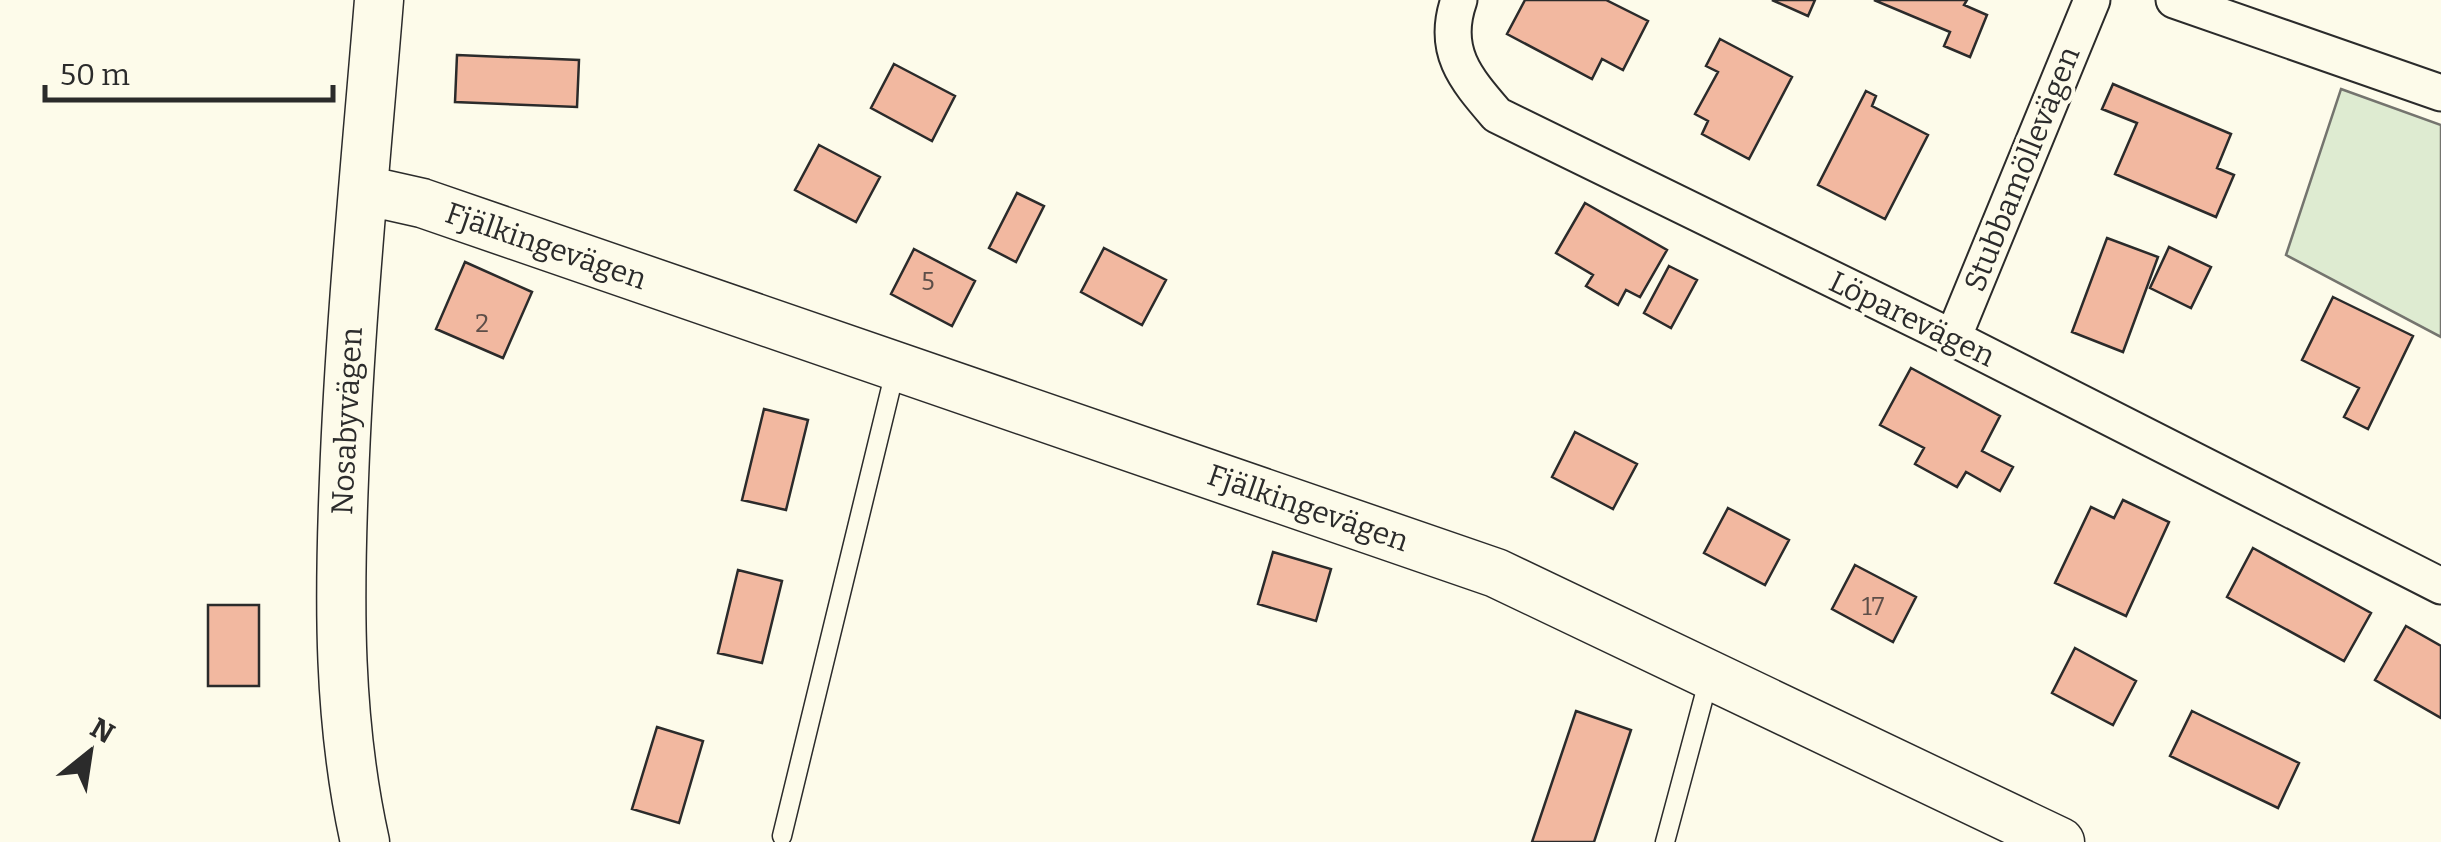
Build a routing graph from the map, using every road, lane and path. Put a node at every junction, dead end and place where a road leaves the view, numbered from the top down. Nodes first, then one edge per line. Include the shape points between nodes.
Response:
1 (379, 0) edge
2 (1459, 0) edge
3 (2092, 0) edge
4 (2174, 0) edge
5 (2441, 93) edge
6 (364, 190) junction
7 (1952, 338) junction
8 (896, 366) junction
9 (2441, 586) edge
10 (1710, 675) junction
11 (782, 836) dead end
12 (365, 842) edge
13 (1665, 842) edge
14 (2060, 842) edge

1 - 6 street, Nosabyvägen
2 - 7 street, Löparevägen via 1459,70 1496,114
3 - 7 street, Stubbamöllevägen
4 - 5 street
6 - 8 street, Fjälkingevägen via 422,203
6 - 12 street, Nosabyvägen via 349,348 341,693
7 - 9 street, Löparevägen
8 - 10 street, Fjälkingevägen via 1496,573
8 - 11 lane
10 - 13 lane
10 - 14 street, Fjälkingevägen

